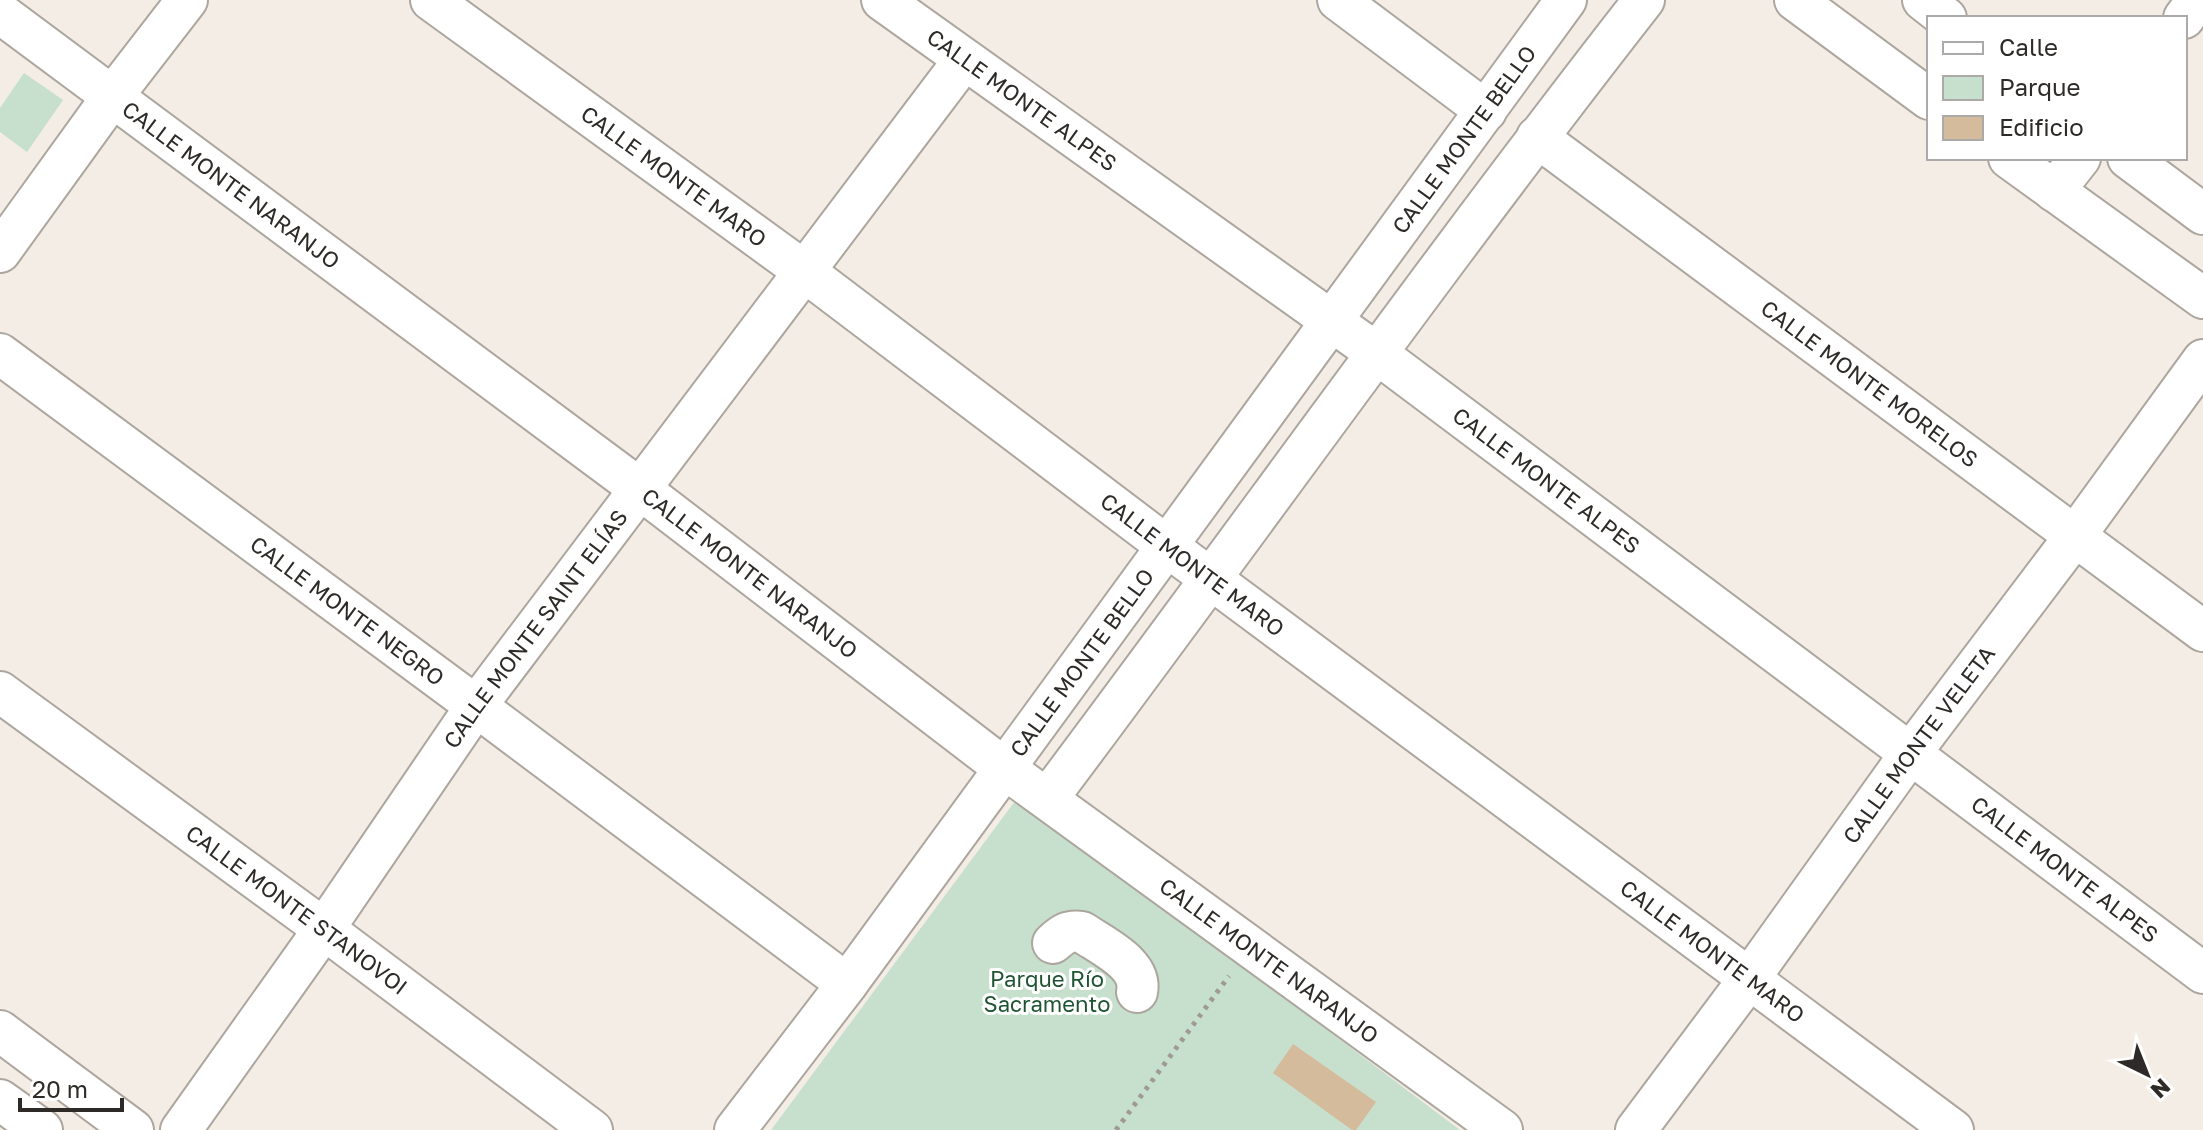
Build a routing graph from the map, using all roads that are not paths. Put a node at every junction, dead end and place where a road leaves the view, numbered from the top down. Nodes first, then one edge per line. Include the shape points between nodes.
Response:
1 (187, 0) edge
2 (431, 0) edge
3 (882, 0) edge
4 (1338, 0) edge
5 (1566, 0) edge
6 (1644, 0) edge
7 (1795, 0) edge
8 (1923, 0) edge
9 (0, 13) edge
10 (1943, 16) edge
11 (964, 60) junction
12 (112, 97) junction
13 (1927, 98) edge
14 (1486, 111) junction
15 (1537, 137) junction
16 (2012, 160) edge
17 (2078, 160) edge
18 (2131, 160) edge
19 (2054, 191) junction
20 (2203, 214) edge
21 (0, 252) edge
22 (804, 271) junction
23 (2203, 298) edge
24 (1333, 321) junction
25 (1375, 352) junction
26 (0, 354) edge
27 (2203, 360) edge
28 (640, 489) junction
29 (2075, 536) junction
30 (1168, 547) junction
31 (1212, 579) junction
32 (2203, 631) edge
33 (0, 692) edge
34 (476, 706) junction
35 (1910, 754) junction
36 (1004, 768) junction
37 (1048, 798) junction
38 (324, 929) junction
39 (1053, 943) dead end
40 (2203, 973) edge
41 (1749, 979) junction
42 (847, 984) junction
43 (1137, 992) dead end
44 (0, 1031) edge
45 (0, 1100) edge
46 (42, 1130) edge
47 (133, 1130) edge
48 (181, 1130) edge
49 (592, 1130) edge
50 (735, 1130) edge
51 (1502, 1130) edge
52 (1636, 1130) edge
53 (1953, 1130) edge

1 - 12 street
2 - 22 street, CALLE MONTE MARO
3 - 11 street, CALLE MONTE ALPES
4 - 14 street
5 - 14 street, CALLE MONTE BELLO
6 - 15 street
7 - 13 street
8 - 10 street
9 - 12 street, CALLE MONTE NARANJO
11 - 22 street, CALLE MONTE SAINT ELÍAS
11 - 24 street, CALLE MONTE ALPES
12 - 21 street
12 - 28 street, CALLE MONTE NARANJO
14 - 24 street, CALLE MONTE BELLO
15 - 25 street
15 - 29 street, CALLE MONTE MORELOS
16 - 19 street
17 - 19 street
18 - 20 street
19 - 23 street
22 - 28 street, CALLE MONTE SAINT ELÍAS
22 - 30 street, CALLE MONTE MARO
24 - 25 street, CALLE MONTE ALPES
24 - 30 street, CALLE MONTE BELLO
25 - 31 street
25 - 35 street, CALLE MONTE ALPES
26 - 34 street, CALLE MONTE NEGRO
27 - 29 street, CALLE MONTE VELETA
28 - 34 street, CALLE MONTE SAINT ELÍAS
28 - 36 street, CALLE MONTE NARANJO
29 - 32 street, CALLE MONTE MORELOS
29 - 35 street, CALLE MONTE VELETA
30 - 31 street, CALLE MONTE MARO
30 - 36 street, CALLE MONTE BELLO
31 - 37 street
31 - 41 street, CALLE MONTE MARO
33 - 38 street, CALLE MONTE STANOVOI
34 - 38 street, CALLE MONTE SAINT ELÍAS
34 - 42 street, CALLE MONTE NEGRO
35 - 40 street, CALLE MONTE ALPES
35 - 41 street, CALLE MONTE VELETA
36 - 37 street, CALLE MONTE NARANJO
36 - 42 street, CALLE MONTE BELLO
37 - 51 street, CALLE MONTE NARANJO
38 - 48 street, CALLE MONTE SAINT ELÍAS
38 - 49 street, CALLE MONTE STANOVOI
39 - 43 street via 1064,933 1082,932 1130,966
41 - 52 street, CALLE MONTE VELETA
41 - 53 street, CALLE MONTE MARO
42 - 50 street, CALLE MONTE BELLO
44 - 47 street
45 - 46 street

